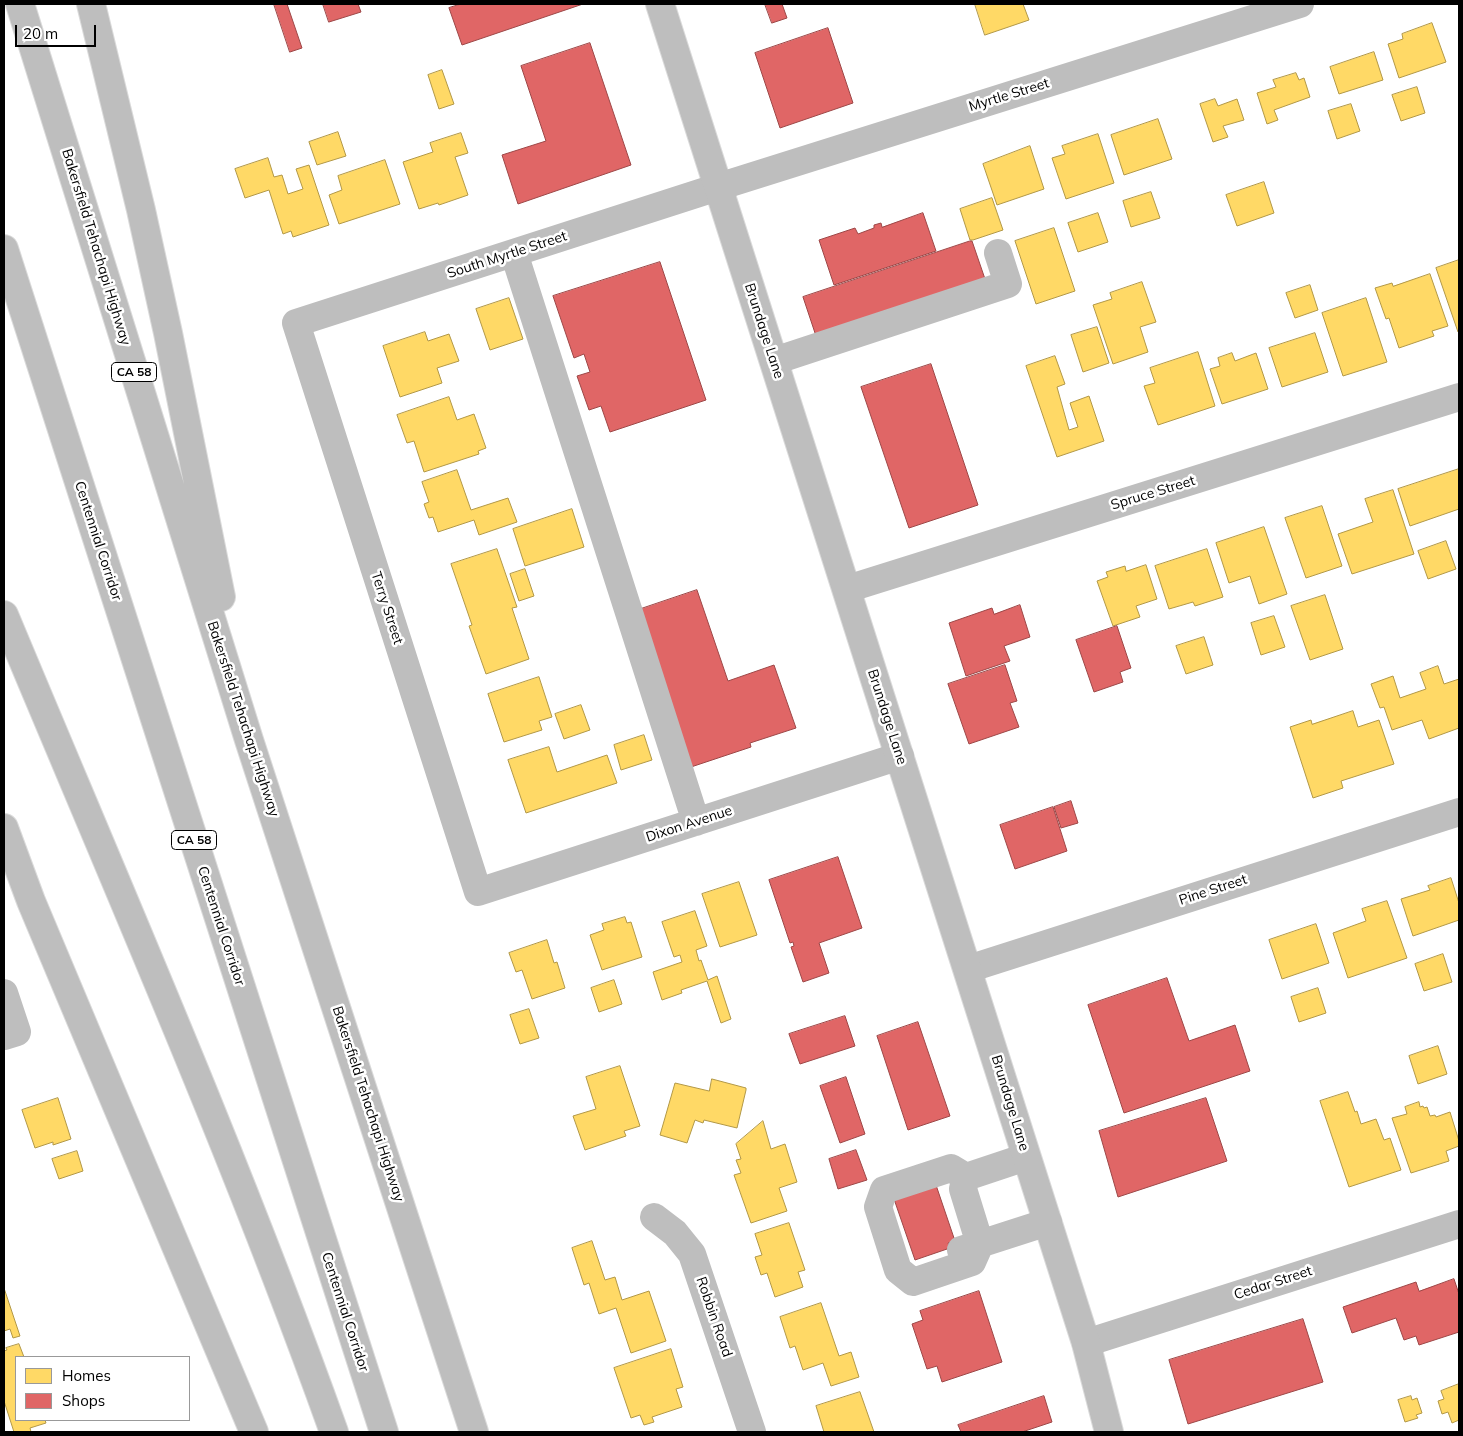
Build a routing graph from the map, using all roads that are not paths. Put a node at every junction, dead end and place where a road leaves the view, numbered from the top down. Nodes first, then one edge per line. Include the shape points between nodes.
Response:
1 (20, 4) edge
2 (91, 4) edge
3 (660, 4) edge
4 (1300, 4) edge
5 (718, 187) junction
6 (4, 249) edge
7 (514, 253) junction
8 (998, 253) dead end
9 (296, 323) joint
10 (774, 361) junction
11 (1459, 397) edge
12 (847, 590) junction
13 (4, 615) edge
14 (249, 740) junction
15 (900, 756) junction
16 (1459, 812) edge
17 (696, 822) junction
18 (4, 828) edge
19 (478, 892) joint
20 (968, 969) junction
21 (4, 993) edge
22 (10, 1034) edge
23 (1026, 1157) junction
24 (966, 1177) junction
25 (654, 1217) dead end
26 (1048, 1222) junction
27 (1459, 1224) edge
28 (980, 1244) junction
29 (1086, 1343) junction
30 (254, 1432) edge
31 (334, 1432) edge
32 (384, 1432) edge
33 (474, 1432) edge
34 (752, 1432) edge
35 (1109, 1432) edge

1 - 14 main road, Bakersfield Tehachapi Highway / CA 58
2 - 14 main road via 168,333
3 - 5 main road, Brundage Lane
4 - 5 main road, Myrtle Street
5 - 7 main road, South Myrtle Street
5 - 10 main road, Brundage Lane
6 - 32 main road, Centennial Corridor / CA 58
7 - 9 main road, South Myrtle Street
7 - 17 main road
8 - 10 main road via 1008,284
9 - 19 main road, Terry Street
10 - 12 main road, Brundage Lane
11 - 12 main road, Spruce Street
12 - 15 main road, Brundage Lane
13 - 31 main road via 201,1085
14 - 33 main road, Bakersfield Tehachapi Highway / CA 58
15 - 17 main road, Dixon Avenue
15 - 20 main road, Brundage Lane
16 - 20 main road, Pine Street
17 - 19 main road, Dixon Avenue
18 - 30 main road via 31,902
20 - 23 main road, Brundage Lane
21 - 22 main road
23 - 24 main road
23 - 26 main road, Brundage Lane
24 - 28 main road via 963,1189
24 - 28 main road via 951,1168 884,1190 878,1207 898,1270
25 - 34 main road, Robbin Road via 675,1233 692,1254
26 - 28 main road
26 - 29 main road, Brundage Lane
27 - 29 main road, Cedar Street
29 - 35 main road, Brundage Lane

